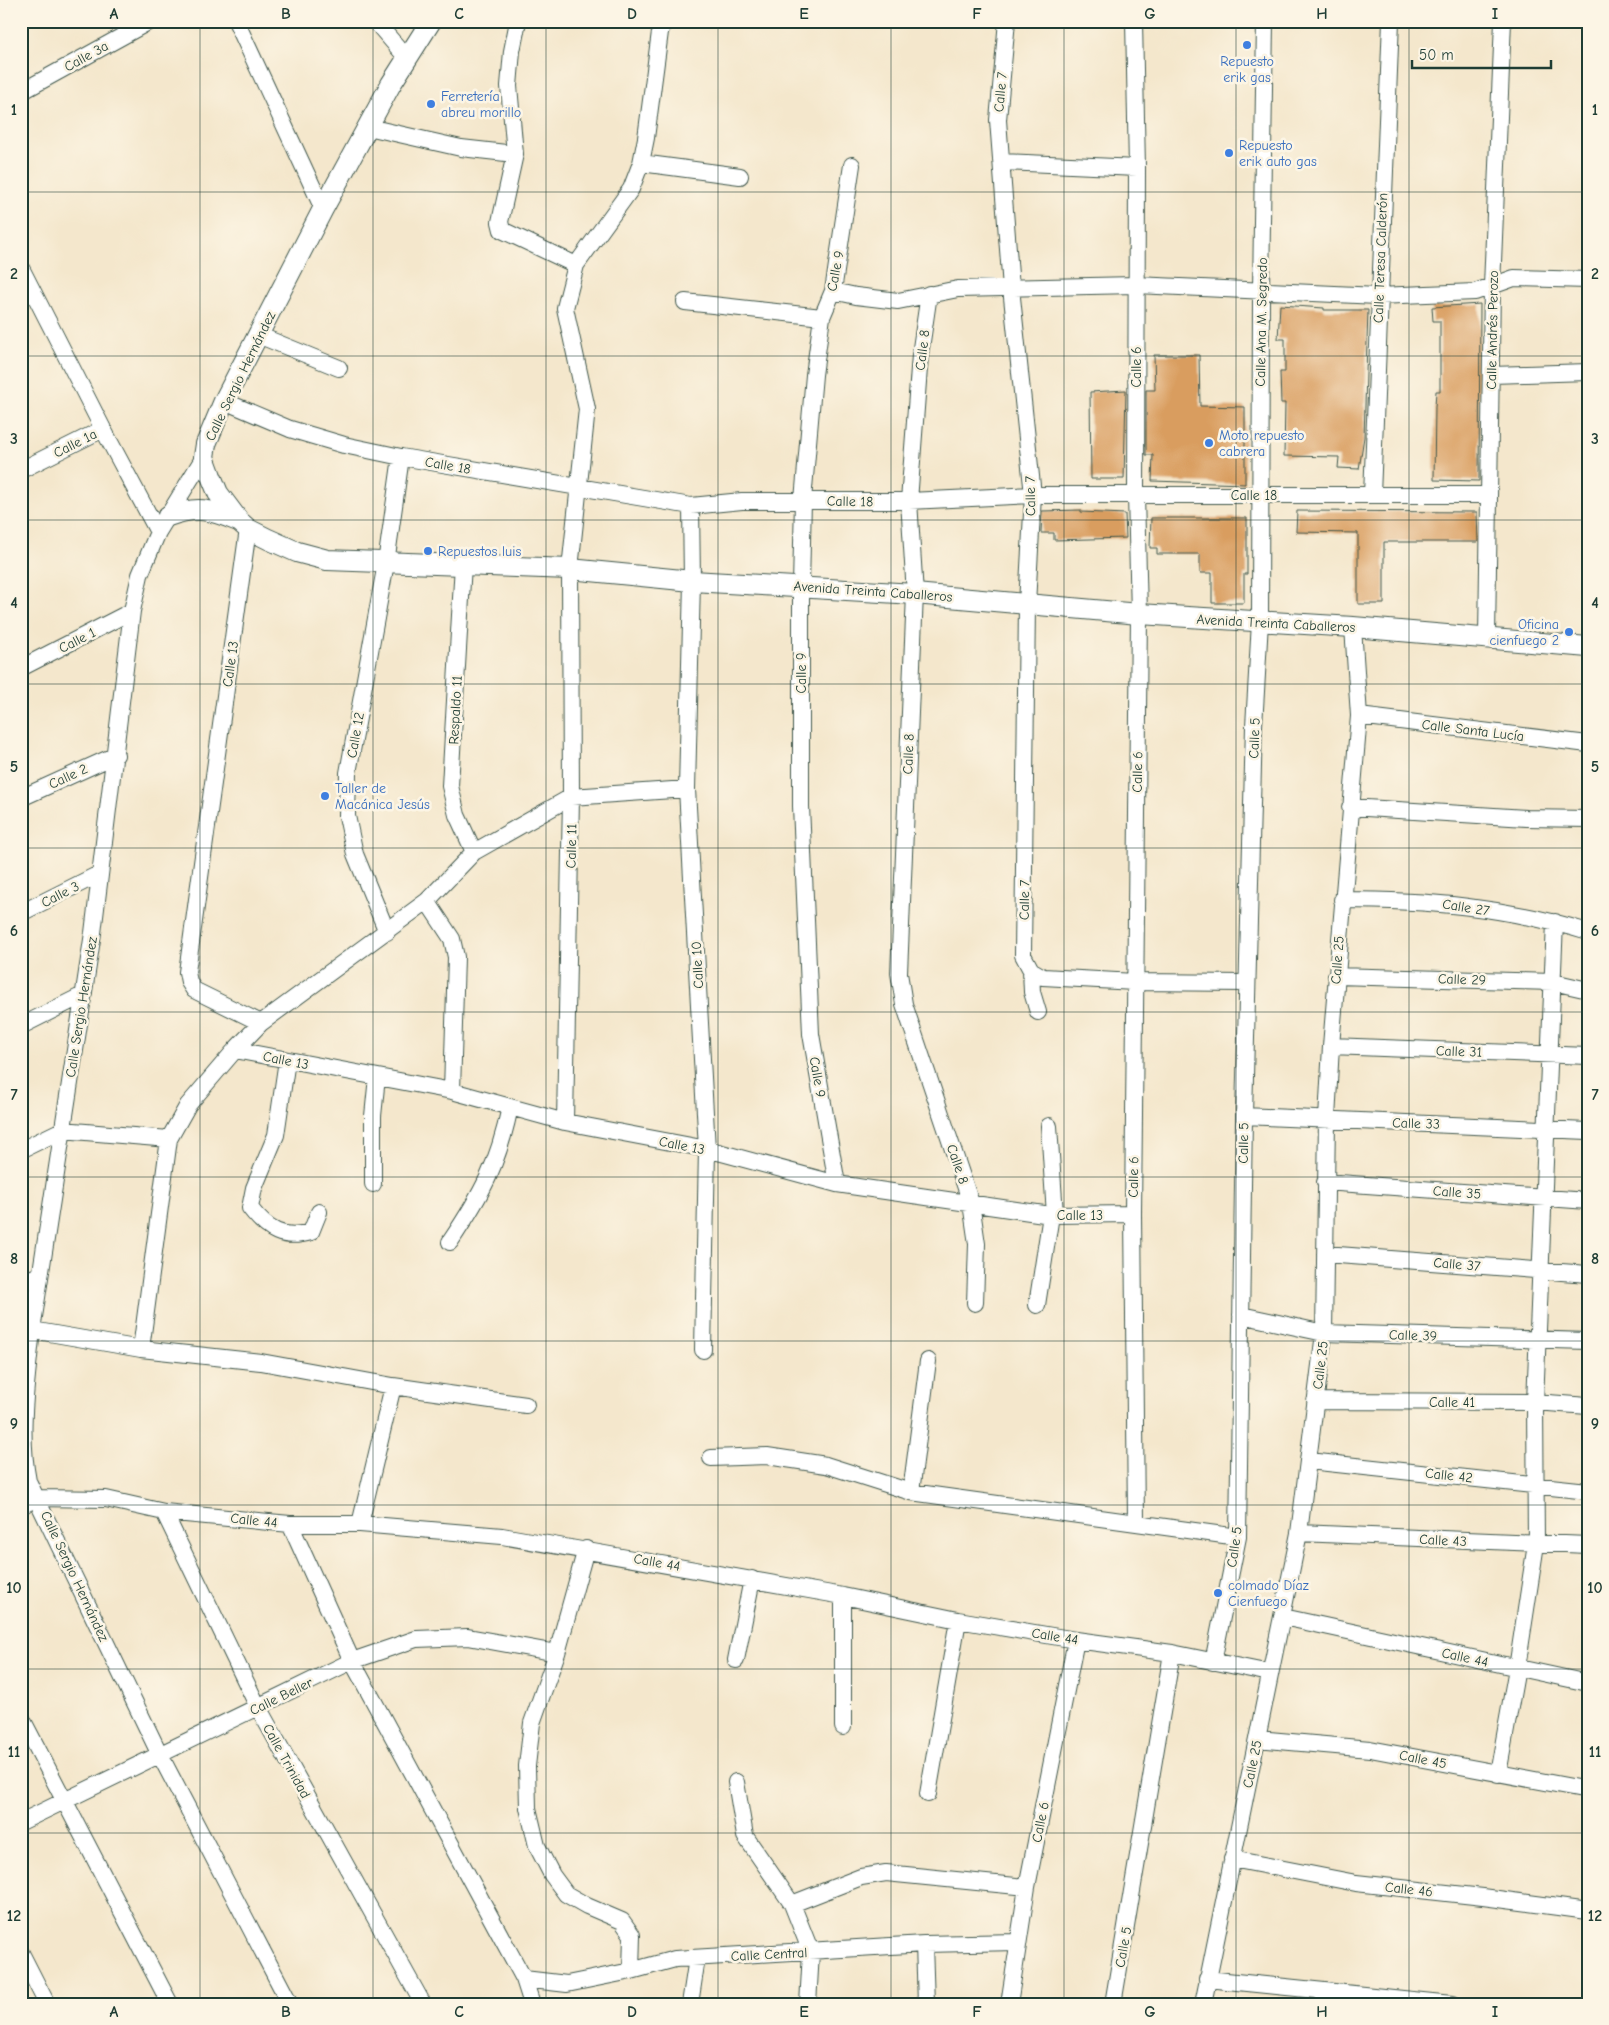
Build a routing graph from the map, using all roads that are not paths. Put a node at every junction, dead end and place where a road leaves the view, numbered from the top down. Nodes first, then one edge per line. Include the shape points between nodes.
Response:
1 (150, 21) edge
2 (236, 21) edge
3 (375, 21) edge
4 (431, 21) edge
5 (518, 21) edge
6 (664, 21) edge
7 (1007, 21) edge
8 (1134, 21) edge
9 (1265, 21) edge
10 (1391, 21) edge
11 (1503, 21) edge
12 (406, 57) junction
13 (21, 92) edge
14 (368, 127) junction
15 (515, 154) junction
16 (1002, 162) junction
17 (641, 163) junction
18 (852, 164) dead end
19 (1137, 168) junction
20 (740, 176) dead end
21 (323, 209) junction
22 (576, 264) junction
23 (21, 268) edge
24 (1588, 280) edge
25 (25, 285) edge
26 (1136, 285) junction
27 (1492, 286) junction
28 (1011, 288) junction
29 (1261, 290) junction
30 (833, 291) junction
31 (929, 294) junction
32 (1378, 296) junction
33 (685, 302) dead end
34 (822, 317) junction
35 (258, 335) junction
36 (339, 368) dead end
37 (1588, 372) edge
38 (1491, 375) junction
39 (224, 401) junction
40 (103, 429) junction
41 (204, 457) junction
42 (401, 457) junction
43 (21, 470) edge
44 (580, 488) junction
45 (1033, 495) junction
46 (1136, 495) junction
47 (1260, 495) junction
48 (1372, 495) junction
49 (1488, 496) junction
50 (803, 500) junction
51 (909, 501) junction
52 (690, 506) junction
53 (163, 524) junction
54 (244, 525) junction
55 (386, 563) junction
56 (463, 564) junction
57 (570, 569) junction
58 (692, 580) junction
59 (801, 586) junction
60 (915, 594) junction
61 (1026, 604) junction
62 (132, 611) junction
63 (1139, 614) junction
64 (1260, 622) junction
65 (1353, 627) junction
66 (1488, 638) junction
67 (1588, 648) edge
68 (21, 668) edge
69 (1359, 716) junction
70 (1588, 744) edge
71 (116, 755) junction
72 (687, 789) junction
73 (572, 797) junction
74 (21, 798) edge
75 (1350, 807) junction
76 (1588, 819) edge
77 (474, 852) junction
78 (99, 874) junction
79 (1342, 900) junction
80 (427, 901) junction
81 (21, 913) edge
82 (1554, 922) junction
83 (387, 932) junction
84 (1588, 932) edge
85 (1031, 970) junction
86 (1336, 976) junction
87 (1135, 982) junction
88 (1553, 982) junction
89 (1247, 983) junction
90 (1588, 990) edge
91 (83, 995) junction
92 (1038, 1012) dead end
93 (261, 1023) junction
94 (21, 1026) edge
95 (1330, 1046) junction
96 (234, 1050) junction
97 (1549, 1054) junction
98 (1588, 1056) edge
99 (286, 1060) junction
100 (377, 1077) junction
101 (452, 1091) junction
102 (510, 1107) junction
103 (1244, 1116) junction
104 (1326, 1119) junction
105 (566, 1122) junction
106 (1049, 1126) dead end
107 (1547, 1128) junction
108 (62, 1130) junction
109 (1588, 1131) edge
110 (169, 1139) junction
111 (706, 1149) junction
112 (21, 1150) edge
113 (1325, 1182) junction
114 (373, 1184) dead end
115 (837, 1184) junction
116 (1544, 1198) junction
117 (1588, 1201) edge
118 (971, 1203) junction
119 (319, 1212) dead end
120 (1133, 1214) junction
121 (1053, 1215) junction
122 (450, 1242) dead end
123 (1325, 1254) junction
124 (1541, 1271) junction
125 (1588, 1274) edge
126 (39, 1275) junction
127 (21, 1283) edge
128 (975, 1303) dead end
129 (1037, 1305) dead end
130 (1241, 1314) junction
131 (32, 1330) junction
132 (1324, 1332) junction
133 (1538, 1338) junction
134 (1588, 1341) edge
135 (141, 1350) junction
136 (703, 1350) dead end
137 (928, 1361) dead end
138 (393, 1386) junction
139 (23, 1387) edge
140 (1315, 1401) junction
141 (1535, 1402) junction
142 (526, 1405) dead end
143 (1588, 1406) edge
144 (712, 1458) dead end
145 (1309, 1461) junction
146 (1536, 1484) junction
147 (1588, 1491) edge
148 (911, 1492) junction
149 (37, 1498) junction
150 (21, 1506) edge
151 (164, 1512) junction
152 (1136, 1522) junction
153 (290, 1524) junction
154 (360, 1524) junction
155 (1299, 1533) junction
156 (1238, 1537) junction
157 (1536, 1544) junction
158 (1588, 1545) edge
159 (586, 1550) junction
160 (752, 1579) junction
161 (843, 1596) junction
162 (1283, 1617) junction
163 (958, 1620) junction
164 (1076, 1640) junction
165 (556, 1653) junction
166 (1172, 1653) junction
167 (736, 1660) dead end
168 (352, 1661) junction
169 (1213, 1662) junction
170 (1517, 1668) junction
171 (1270, 1673) junction
172 (1588, 1683) edge
173 (258, 1707) junction
174 (21, 1716) edge
175 (843, 1727) dead end
176 (1257, 1739) junction
177 (160, 1755) junction
178 (1498, 1774) junction
179 (736, 1782) dead end
180 (1588, 1790) edge
181 (928, 1794) dead end
182 (66, 1800) junction
183 (21, 1822) edge
184 (1232, 1859) junction
185 (1027, 1886) junction
186 (792, 1904) junction
187 (1588, 1912) edge
188 (1018, 1942) junction
189 (924, 1944) junction
190 (811, 1952) junction
191 (21, 1953) edge
192 (696, 1958) junction
193 (631, 1971) junction
194 (524, 1979) junction
195 (1207, 1979) junction
196 (47, 2004) edge
197 (170, 2004) edge
198 (290, 2004) edge
199 (423, 2004) edge
200 (532, 2004) edge
201 (690, 2004) edge
202 (808, 2004) edge
203 (926, 2004) edge
204 (1008, 2004) edge
205 (1114, 2004) edge
206 (1203, 2004) edge
207 (1452, 2004) edge

1 - 13 street, Calle 3a
2 - 21 street
3 - 12 street
4 - 12 street, Calle Sergio Hernández
5 - 15 street via 509,86
6 - 17 street
7 - 16 street, Calle 7 via 998,120
8 - 19 street, Calle 6
9 - 29 street, Calle Ana M. Segredo
10 - 32 street, Calle Teresa Calderón
11 - 27 street, Calle Andrés Perozo
12 - 14 street, Calle Sergio Hernández
14 - 15 street via 461,148
14 - 21 street, Calle Sergio Hernández
15 - 22 street via 500,222 502,230
16 - 19 street
16 - 28 street, Calle 7
17 - 20 street
17 - 22 street via 631,189
18 - 30 street, Calle 9
19 - 26 street, Calle 6
21 - 35 street, Calle Sergio Hernández
22 - 44 street, Calle 11 via 565,308 587,409
23 - 25 street
24 - 27 street via 1514,278
25 - 40 street
26 - 28 street
26 - 29 street
26 - 46 street, Calle 6
27 - 32 street via 1475,292
27 - 38 street, Calle Andrés Perozo
28 - 31 street via 958,289
28 - 45 street, Calle 7
29 - 32 street
29 - 47 street, Calle Ana M. Segredo
30 - 31 street via 898,301
30 - 34 street, Calle 9
31 - 51 street, Calle 8 via 920,355
32 - 48 street, Calle Teresa Calderón
33 - 34 street
34 - 50 street, Calle 9
35 - 36 street
35 - 39 street, Calle Sergio Hernández
37 - 38 street
38 - 49 street, Calle Andrés Perozo
39 - 41 street, Calle Sergio Hernández
39 - 42 street, Calle 18 via 299,432
40 - 43 street, Calle 1a
40 - 53 street
41 - 53 street, Calle Sergio Hernández
41 - 54 street, Avenida Treinta Caballeros via 218,493
42 - 44 street, Calle 18
42 - 55 street, Calle 12
44 - 52 street, Calle 18
44 - 57 street, Calle 11
45 - 46 street, Calle 18
45 - 51 street, Calle 18
45 - 61 street, Calle 7
46 - 47 street, Calle 18
46 - 63 street, Calle 6
47 - 48 street, Calle 18
47 - 64 street, Calle Ana M. Segredo
48 - 49 street, Calle 18
49 - 66 street, Calle Andrés Perozo
50 - 51 street, Calle 18
50 - 52 street, Calle 18
50 - 59 street, Calle 9
51 - 60 street, Calle 8
52 - 58 street, Calle 10
53 - 54 street via 187,509 201,509 215,511
53 - 62 street, Calle Sergio Hernández via 140,575
54 - 55 street, Avenida Treinta Caballeros via 327,560
54 - 93 street, Calle 13 via 188,972 194,990
55 - 56 street, Avenida Treinta Caballeros
55 - 83 street, Calle 12 via 348,773 347,804 355,854
56 - 57 street, Avenida Treinta Caballeros
56 - 77 street, Respaldo 11 via 450,786 457,815
57 - 58 street, Avenida Treinta Caballeros
57 - 73 street, Calle 11
58 - 59 street, Avenida Treinta Caballeros
58 - 72 street, Calle 10
59 - 60 street, Avenida Treinta Caballeros
59 - 115 street, Calle 9 via 802,806 811,1034
60 - 61 street, Avenida Treinta Caballeros
60 - 118 street, Calle 8 via 900,988
61 - 63 street, Avenida Treinta Caballeros
61 - 85 street, Calle 7 via 1023,955
62 - 68 street, Calle 1
62 - 71 street, Calle Sergio Hernández
63 - 64 street, Avenida Treinta Caballeros
63 - 87 street, Calle 6
64 - 65 street, Avenida Treinta Caballeros
64 - 89 street, Calle 5
65 - 66 street, Avenida Treinta Caballeros
65 - 69 street, Calle 25
66 - 67 street, Avenida Treinta Caballeros
69 - 70 street, Calle Santa Lucía
69 - 75 street, Calle 25
71 - 74 street, Calle 2
71 - 78 street, Calle Sergio Hernández
72 - 73 street
72 - 111 street, Calle 10
73 - 77 street
73 - 105 street, Calle 11
75 - 76 street
75 - 79 street, Calle 25
77 - 80 street
78 - 81 street, Calle 3
78 - 91 street, Calle Sergio Hernández
79 - 82 street, Calle 27 via 1444,903
79 - 86 street, Calle 25
80 - 83 street
80 - 101 street via 452,939 456,957
82 - 84 street, Calle 27
82 - 88 street
83 - 93 street
85 - 87 street via 1044,977
85 - 92 street, Calle 7 via 1032,992
86 - 88 street, Calle 29
86 - 95 street, Calle 25
87 - 89 street
87 - 120 street, Calle 6
88 - 90 street, Calle 29
88 - 97 street
89 - 103 street, Calle 5
91 - 94 street
91 - 108 street, Calle Sergio Hernández
93 - 96 street
95 - 97 street, Calle 31
95 - 104 street, Calle 25
96 - 99 street, Calle 13
96 - 110 street via 188,1105
97 - 98 street, Calle 31
97 - 107 street
99 - 100 street, Calle 13
99 - 119 street via 276,1135 254,1188 250,1208 259,1220 281,1234 296,1236 311,1232
100 - 101 street, Calle 13
100 - 114 street via 372,1116
101 - 102 street, Calle 13
102 - 105 street, Calle 13
102 - 122 street via 494,1168 480,1197
103 - 104 street, Calle 33
103 - 130 street, Calle 5
104 - 107 street, Calle 33
104 - 113 street, Calle 25
105 - 111 street, Calle 13
106 - 121 street
107 - 109 street, Calle 33
107 - 116 street
108 - 110 street
108 - 112 street
108 - 126 street, Calle Sergio Hernández
110 - 135 street
111 - 115 street, Calle 13
111 - 136 street, Calle 10
113 - 116 street, Calle 35
113 - 123 street, Calle 25
115 - 118 street, Calle 13
116 - 117 street, Calle 35
116 - 124 street
118 - 121 street, Calle 13
118 - 128 street, Calle 8 via 977,1244
120 - 121 street, Calle 13
120 - 152 street, Calle 6
121 - 129 street
123 - 124 street, Calle 37
123 - 132 street, Calle 25
124 - 125 street, Calle 37
124 - 133 street
126 - 127 street
126 - 131 street, Calle Sergio Hernández
130 - 132 street, Calle 39
130 - 156 street, Calle 5
131 - 135 street
131 - 139 street, Calle Sergio Hernández
132 - 133 street, Calle 39
132 - 140 street, Calle 25
133 - 134 street, Calle 39
133 - 141 street
135 - 138 street via 261,1362
137 - 148 street
138 - 142 street
138 - 154 street
139 - 149 street, Calle Sergio Hernández via 24,1461 28,1481
140 - 141 street, Calle 41
140 - 145 street, Calle 25
141 - 143 street, Calle 41
141 - 146 street
144 - 148 street via 767,1456 826,1465
145 - 146 street, Calle 42
145 - 155 street, Calle 25
146 - 147 street, Calle 42
146 - 157 street
148 - 152 street
149 - 150 street
149 - 151 street, Calle 44 via 106,1499
149 - 177 street, Calle Sergio Hernández
151 - 153 street, Calle 44
151 - 173 street, Calle Trinidad
152 - 156 street
153 - 154 street, Calle 44
153 - 168 street
154 - 159 street, Calle 44 via 502,1536
155 - 157 street, Calle 43
155 - 162 street, Calle 25
156 - 169 street, Calle 5
157 - 158 street, Calle 43
157 - 170 street
159 - 160 street, Calle 44
159 - 165 street
160 - 161 street, Calle 44
160 - 167 street
161 - 163 street, Calle 44
161 - 175 street
162 - 170 street, Calle 44
162 - 171 street, Calle 25
163 - 164 street, Calle 44
163 - 181 street
164 - 166 street, Calle 44
164 - 185 street, Calle 6
165 - 168 street, Calle Beller via 468,1637 416,1639
165 - 193 street via 532,1724 527,1766 528,1808 537,1846 566,1894 622,1921 632,1935
166 - 169 street, Calle 44
166 - 205 street, Calle 5
168 - 173 street, Calle Beller
168 - 194 street
169 - 171 street, Calle 44
170 - 172 street, Calle 44
170 - 178 street
171 - 176 street, Calle 25
173 - 177 street, Calle Beller
173 - 199 street, Calle Trinidad
174 - 182 street
176 - 178 street, Calle 45 via 1370,1749
176 - 184 street, Calle 25
177 - 182 street, Calle Beller
177 - 198 street, Calle Sergio Hernández
178 - 180 street, Calle 45
179 - 186 street via 745,1836
182 - 183 street, Calle Beller
182 - 197 street
184 - 187 street, Calle 46 via 1356,1883
184 - 195 street, Calle 25
185 - 186 street via 886,1873 861,1877
185 - 188 street, Calle 6
186 - 190 street
188 - 189 street, Calle Central
188 - 204 street, Calle 6
189 - 190 street, Calle Central
189 - 203 street
190 - 192 street, Calle Central
190 - 202 street
191 - 196 street
192 - 193 street, Calle Central via 675,1959
192 - 201 street
193 - 194 street, Calle Central via 567,1984
194 - 200 street
195 - 206 street, Calle 25
195 - 207 street

